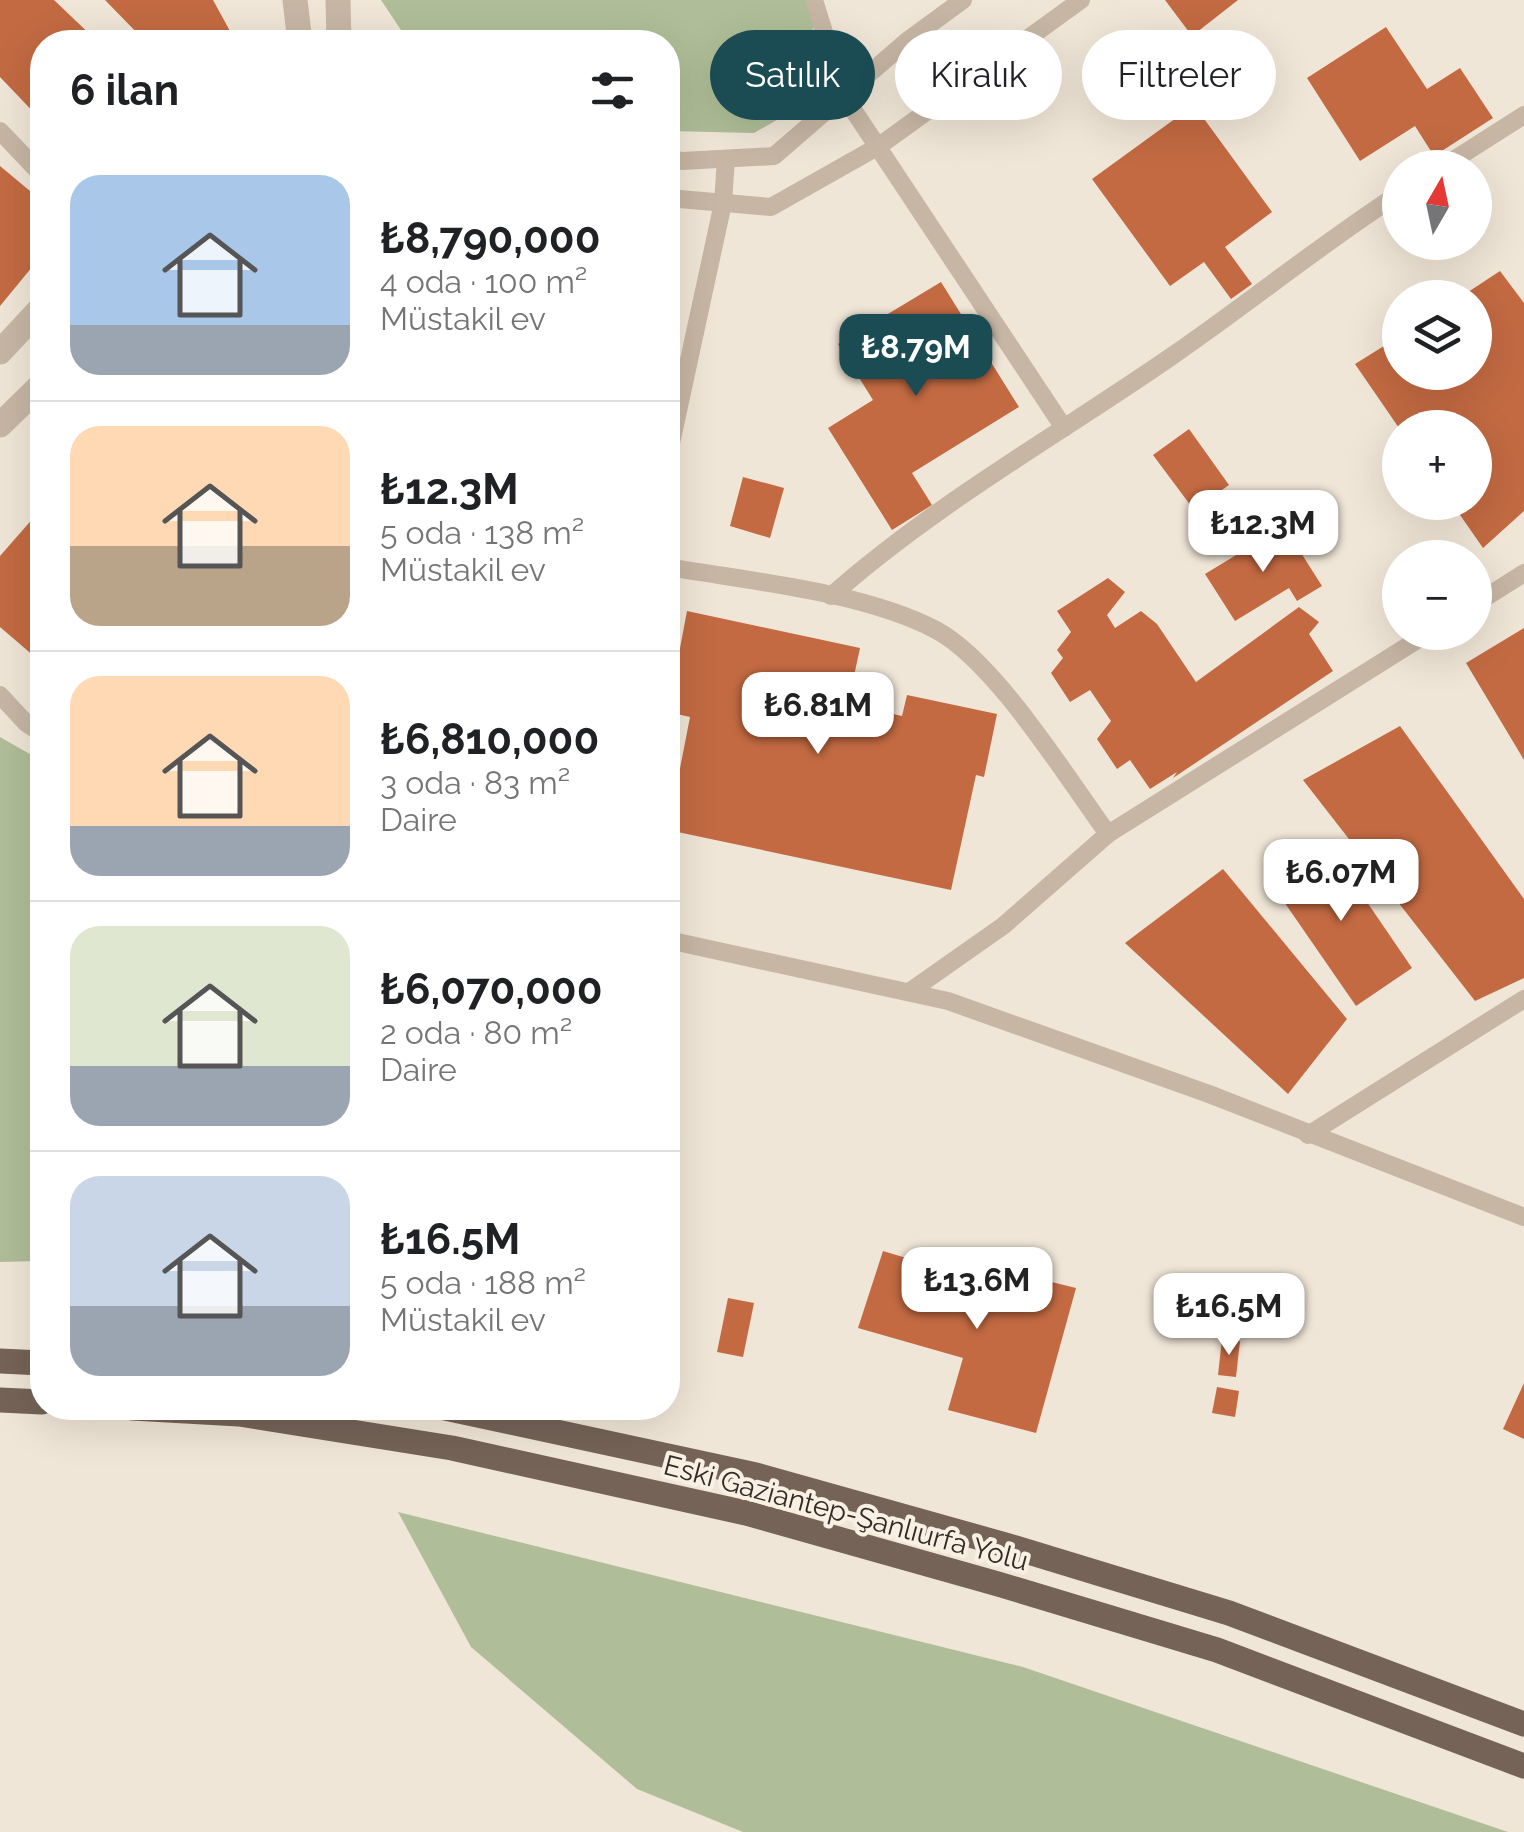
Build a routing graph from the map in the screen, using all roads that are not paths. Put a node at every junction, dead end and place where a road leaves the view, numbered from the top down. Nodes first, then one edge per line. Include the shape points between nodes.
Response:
1 (295, 0) edge
2 (338, 0) edge
3 (814, 0) edge
4 (963, 0) edge
5 (1080, 0) edge
6 (299, 30) edge
7 (339, 30) edge
8 (823, 30) edge
9 (875, 69) edge
10 (1524, 115) edge
11 (816, 120) edge
12 (860, 120) edge
13 (0, 131) edge
14 (878, 146) junction
15 (1469, 150) edge
16 (726, 158) junction
17 (680, 161) edge
18 (30, 162) edge
19 (680, 199) edge
20 (724, 203) junction
21 (1382, 205) edge
22 (30, 320) edge
23 (0, 352) edge
24 (30, 396) edge
25 (680, 403) edge
26 (0, 425) edge
27 (1064, 428) junction
28 (680, 569) edge
29 (1524, 574) edge
30 (1492, 594) edge
31 (830, 596) junction
32 (1401, 650) edge
33 (0, 694) edge
34 (30, 725) edge
35 (1108, 834) junction
36 (680, 943) edge
37 (909, 992) junction
38 (1524, 998) edge
39 (1308, 1135) junction
40 (1524, 1217) edge
41 (0, 1361) edge
42 (30, 1363) edge
43 (0, 1400) edge
44 (30, 1401) edge
45 (277, 1420) edge
46 (501, 1420) edge
47 (1524, 1724) edge
48 (1524, 1766) edge

1 - 6 street
2 - 7 street
3 - 8 lane
4 - 9 lane
5 - 14 lane
10 - 15 lane
11 - 16 lane via 774,156
12 - 14 lane
13 - 18 lane
14 - 20 lane via 771,207
14 - 27 lane
16 - 17 lane
16 - 20 lane
19 - 20 lane
20 - 25 lane
21 - 27 lane
22 - 23 street
24 - 26 street
27 - 31 lane via 884,549
28 - 31 lane
29 - 30 lane
31 - 35 lane via 938,630 988,672
32 - 35 lane
33 - 34 lane
35 - 37 lane via 1003,926
36 - 37 lane
37 - 39 lane via 1209,1094
38 - 39 lane
39 - 40 lane
41 - 42 main road
43 - 44 main road
45 - 48 main road, Eski Gaziantep-Şanlıurfa Yolu via 452,1448 746,1513 1216,1650
46 - 47 main road, Eski Gaziantep-Şanlıurfa Yolu via 756,1475 1008,1546 1229,1613

